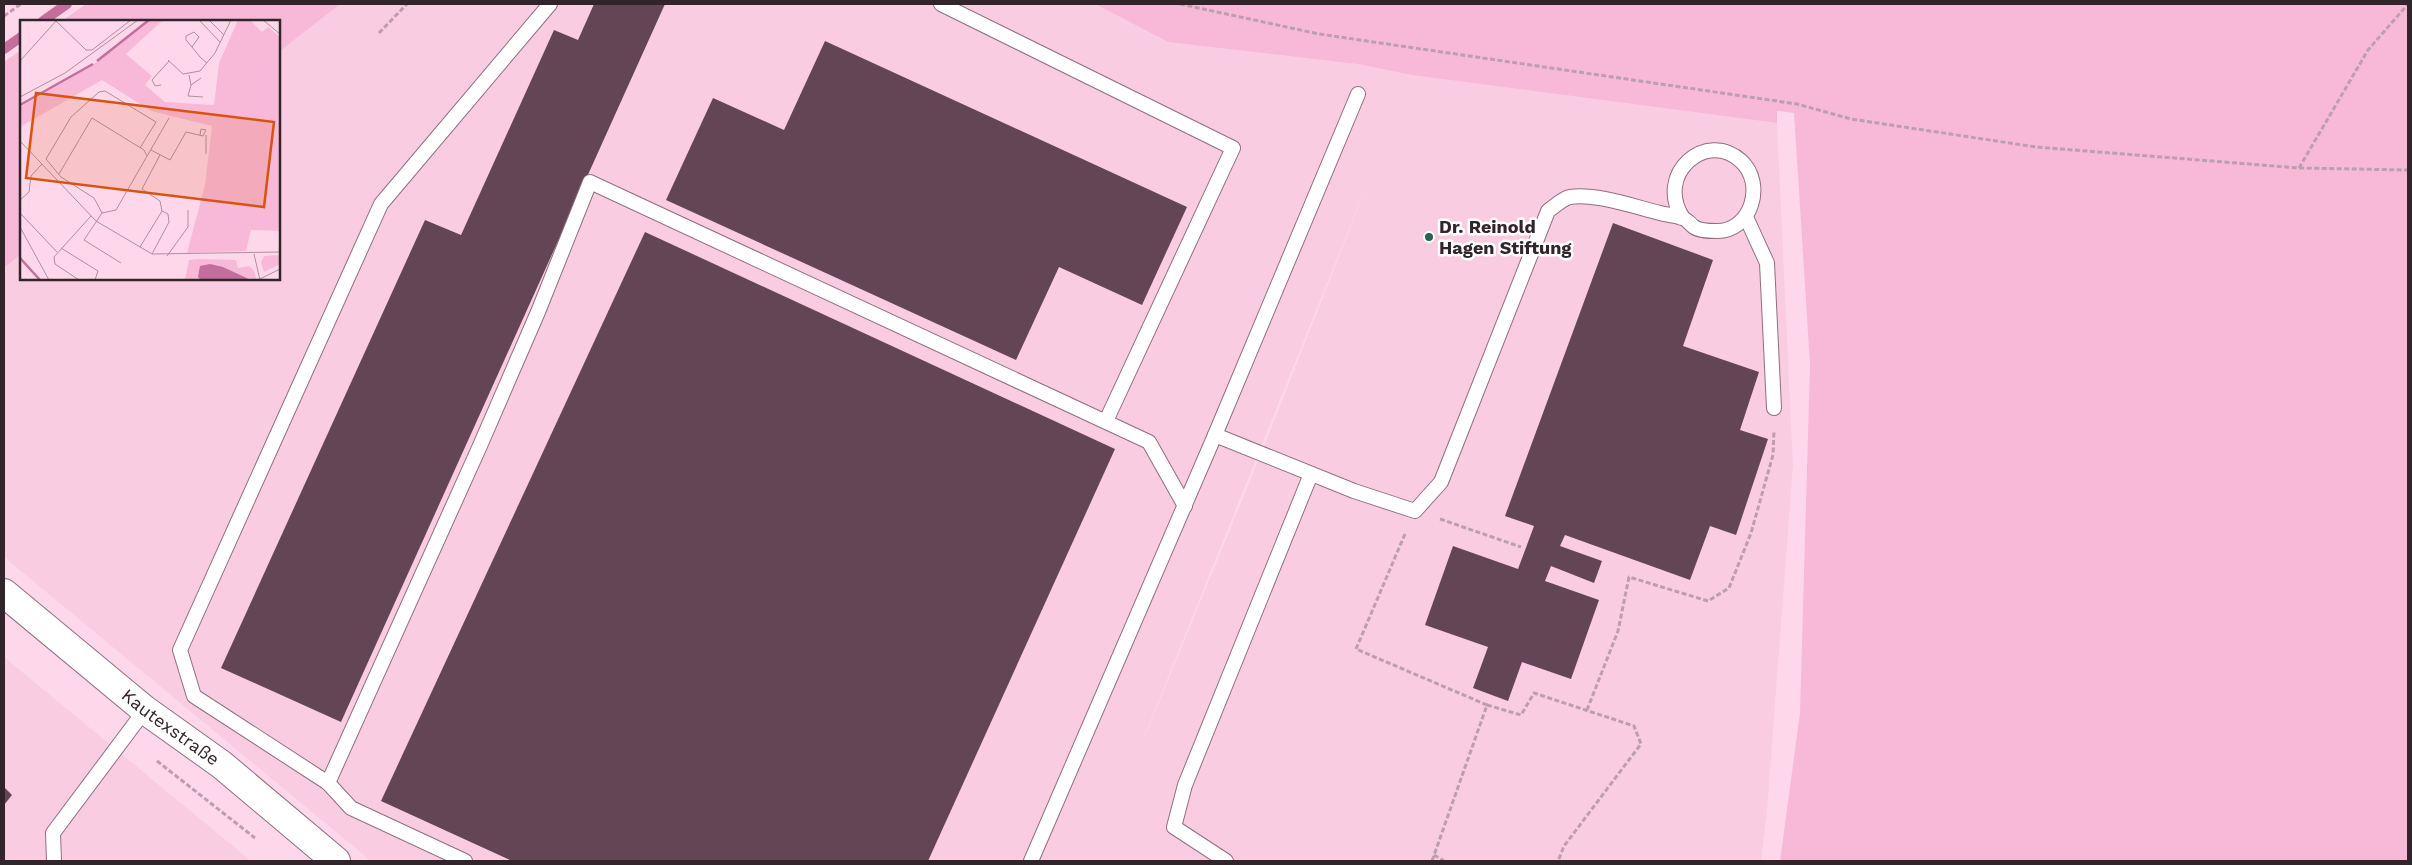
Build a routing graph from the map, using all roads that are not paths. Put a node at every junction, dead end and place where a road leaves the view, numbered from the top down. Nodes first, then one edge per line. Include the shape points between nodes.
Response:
1 (550, 4) edge
2 (941, 4) edge
3 (1358, 94) dead end
4 (1746, 216) junction
5 (1683, 218) junction
6 (1774, 405) road end
7 (1106, 421) junction
8 (1216, 435) junction
9 (1311, 474) junction
10 (1185, 506) junction
11 (4, 593) edge
12 (145, 710) junction
13 (328, 783) junction
14 (54, 861) edge
15 (336, 861) edge
16 (465, 861) edge
17 (1031, 861) edge
18 (1226, 861) edge

1 - 13 lane via 381,204 180,650 194,696
2 - 7 lane via 1233,148
3 - 8 lane
4 - 5 lane via 1731,228 1718,232 1694,227
4 - 5 lane via 1753,203 1752,178 1741,161 1722,151 1708,151 1685,163 1676,177 1673,194
4 - 6 lane via 1767,263
5 - 9 lane via 1608,199 1569,197 1548,211 1441,482 1415,511
7 - 10 lane via 1149,442
7 - 13 lane via 590,182 498,402
8 - 9 lane
8 - 10 lane
9 - 18 lane via 1185,785 1174,826
10 - 17 lane
11 - 12 street, Kautexstraße
12 - 14 lane via 53,833
12 - 15 street, Kautexstraße via 222,765
13 - 16 lane via 351,808

